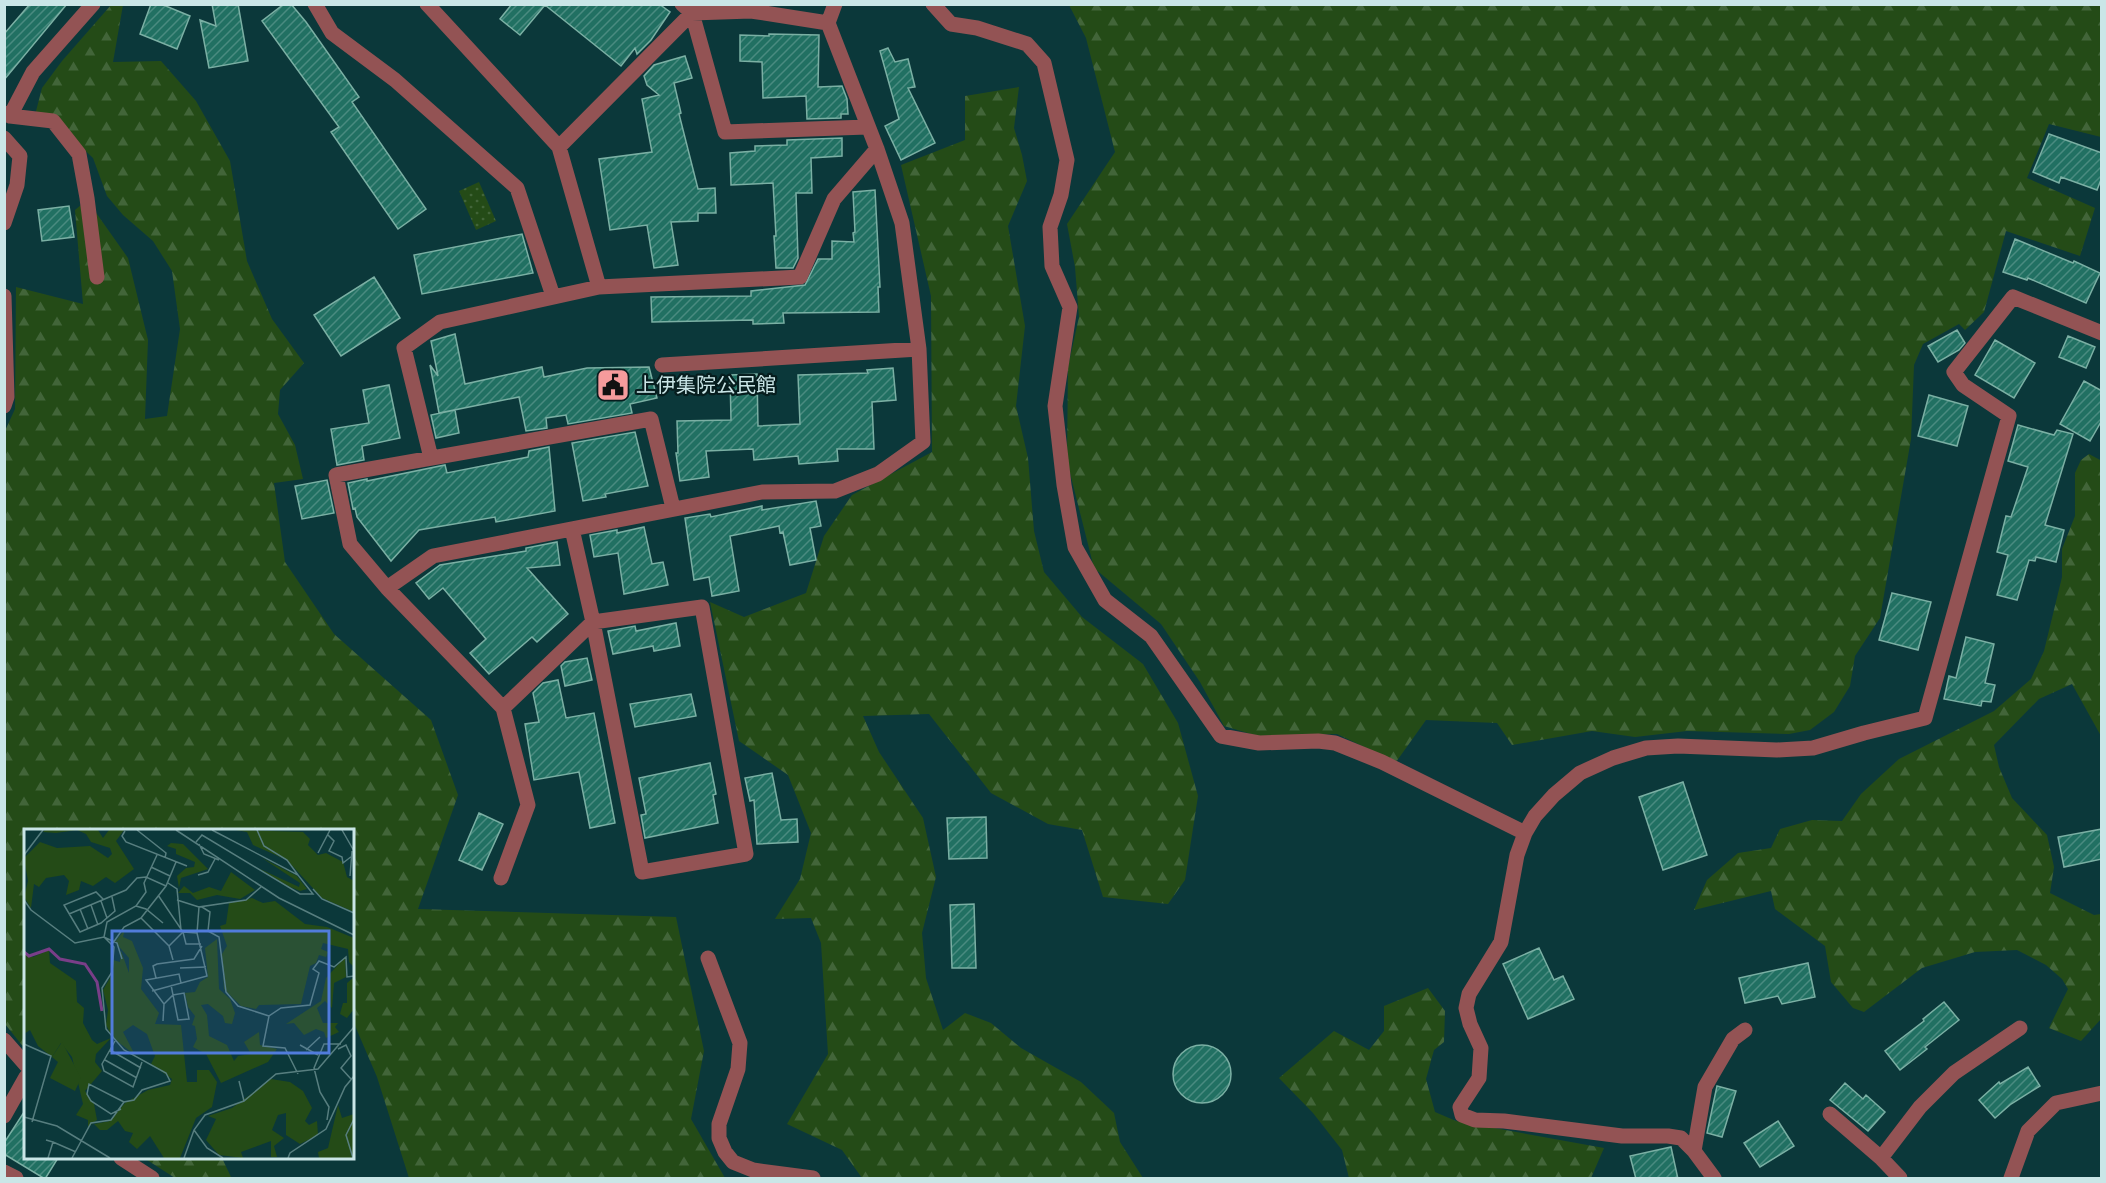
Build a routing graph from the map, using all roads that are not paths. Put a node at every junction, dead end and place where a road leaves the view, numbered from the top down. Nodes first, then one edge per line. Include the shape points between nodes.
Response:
1 (93, 4) edge
2 (315, 4) edge
3 (427, 4) edge
4 (836, 4) edge
5 (933, 4) edge
6 (687, 9) edge
7 (828, 23) junction
8 (7, 115) edge
9 (867, 127) junction
10 (4, 138) edge
11 (559, 147) junction
12 (877, 149) junction
13 (4, 223) edge
14 (97, 277) dead end
15 (599, 287) junction
16 (4, 296) edge
17 (553, 296) junction
18 (2102, 333) edge
19 (919, 349) junction
20 (662, 365) dead end
21 (4, 406) edge
22 (431, 458) junction
23 (673, 508) junction
24 (572, 529) junction
25 (387, 588) junction
26 (593, 622) junction
27 (503, 708) junction
28 (1525, 833) junction
29 (501, 878) dead end
30 (708, 958) dead end
31 (2020, 1028) dead end
32 (1745, 1030) dead end
33 (4, 1040) edge
34 (24, 1063) edge
35 (24, 1081) edge
36 (2102, 1093) edge
37 (1830, 1114) dead end
38 (4, 1116) edge
39 (1694, 1151) junction
40 (1881, 1158) junction
41 (122, 1159) edge
42 (4, 1172) edge
43 (16, 1179) edge
44 (152, 1179) edge
45 (813, 1179) edge
46 (1714, 1179) edge
47 (1900, 1179) edge
48 (2011, 1179) edge

1 - 8 street via 33,72
2 - 17 street via 332,33 395,80 517,188
3 - 11 street
4 - 7 street
5 - 28 street via 951,24 1027,44 1044,63 1067,160 1050,227 1052,266 1070,307 1055,406 1075,547 1105,600 1151,636 1221,736 1259,743 1335,743
6 - 7 street via 751,11
6 - 9 street via 725,132
6 - 11 street
7 - 9 street
8 - 14 street via 53,121 79,154
9 - 12 street
10 - 13 street via 20,156 17,185
11 - 15 street
12 - 15 street via 834,199 800,277
12 - 19 street via 902,223
15 - 17 street
16 - 21 street
17 - 22 street via 440,322 404,348
18 - 28 street via 2013,297 1954,372 1963,385 2009,416 1925,718 1813,748 1646,748 1580,773 1554,795
19 - 20 street
19 - 23 street via 923,442 878,474 835,491 762,492
22 - 23 street via 651,419
22 - 25 street via 336,476 350,544
23 - 24 street
24 - 25 street via 433,556
24 - 26 street
25 - 27 street
26 - 26 street via 702,607 746,854 642,872
26 - 27 street
27 - 29 street via 528,805
28 - 39 street via 1517,855 1501,942 1467,1001 1470,1024 1481,1048 1479,1078 1460,1107 1462,1115 1475,1120 1622,1136 1681,1138
30 - 45 street via 740,1044 738,1069 719,1124 725,1152 734,1162 753,1170
31 - 40 street via 1954,1073 1920,1107
32 - 39 street via 1733,1039 1705,1088
33 - 34 street
35 - 38 street
36 - 48 street via 2056,1103 2028,1131
37 - 40 street
39 - 46 street
40 - 47 street
41 - 44 street
42 - 43 street

